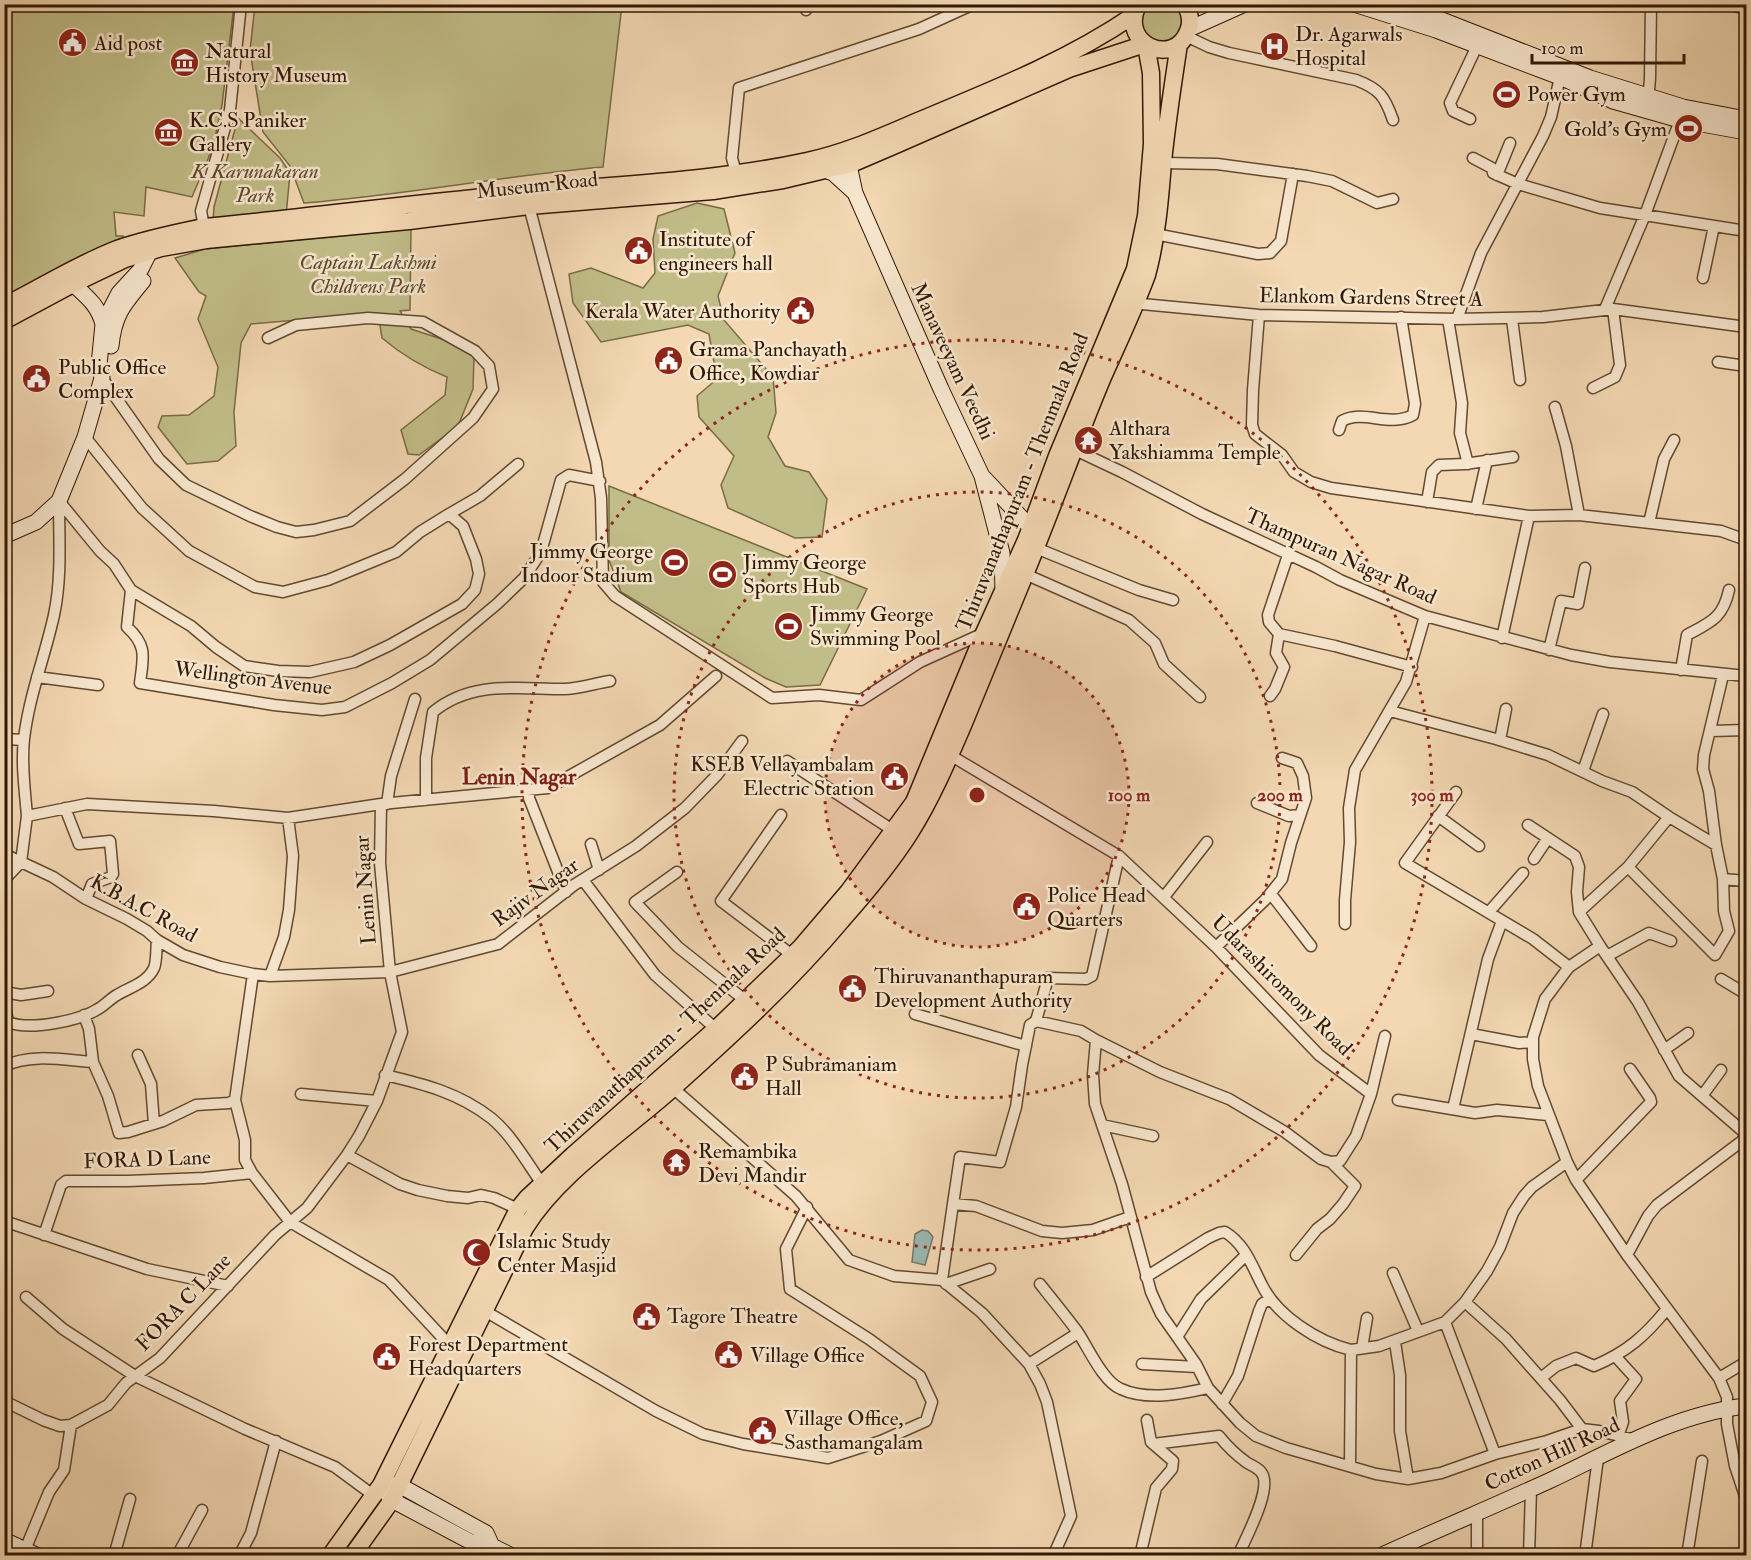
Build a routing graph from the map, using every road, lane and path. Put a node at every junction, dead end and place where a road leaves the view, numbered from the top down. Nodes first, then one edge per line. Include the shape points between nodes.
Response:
1 (241, 4) edge
2 (974, 4) edge
3 (1185, 4) edge
4 (1245, 4) edge
5 (1354, 4) edge
6 (1401, 4) edge
7 (1651, 4) edge
8 (1727, 4) edge
9 (1428, 9) edge
10 (1746, 9) edge
11 (1136, 10) edge
12 (1185, 36) junction
13 (1145, 44) junction
14 (1477, 46) junction
15 (1065, 64) junction
16 (1560, 77) junction
17 (1648, 104) junction
18 (1393, 120) dead end
19 (1470, 120) dead end
20 (1680, 120) junction
21 (1736, 121) edge
22 (1746, 132) edge
23 (1510, 143) dead end
24 (845, 158) junction
25 (1473, 158) dead end
26 (1163, 163) junction
27 (825, 170) junction
28 (736, 173) junction
29 (1293, 174) junction
30 (1497, 175) junction
31 (1518, 184) junction
32 (855, 193) junction
33 (1393, 200) dead end
34 (529, 206) junction
35 (1645, 215) junction
36 (1714, 226) junction
37 (204, 227) junction
38 (1746, 231) edge
39 (1155, 234) junction
40 (156, 245) junction
41 (1703, 278) dead end
42 (74, 284) junction
43 (1129, 302) junction
44 (4, 306) edge
45 (1609, 309) junction
46 (1259, 315) junction
47 (1401, 317) junction
48 (1453, 319) junction
49 (1512, 319) junction
50 (4, 321) edge
51 (103, 324) junction
52 (1746, 327) edge
53 (268, 338) dead end
54 (1718, 362) dead end
55 (1746, 366) edge
56 (102, 378) junction
57 (1520, 380) dead end
58 (1593, 388) dead end
59 (1555, 407) dead end
60 (1339, 430) dead end
61 (85, 437) junction
62 (1674, 440) dead end
63 (1069, 447) junction
64 (1513, 457) dead end
65 (1487, 460) junction
66 (518, 464) dead end
67 (1468, 464) junction
68 (982, 476) junction
69 (600, 481) junction
70 (59, 501) junction
71 (1427, 502) junction
72 (1476, 509) junction
73 (449, 514) junction
74 (1579, 515) junction
75 (1529, 516) junction
76 (1649, 523) junction
77 (4, 536) edge
78 (1037, 537) junction
79 (1746, 540) edge
80 (1288, 555) junction
81 (1585, 568) dead end
82 (1025, 574) junction
83 (130, 590) junction
84 (1729, 590) dead end
85 (1003, 593) junction
86 (1173, 600) dead end
87 (1425, 616) junction
88 (984, 633) junction
89 (1279, 634) junction
90 (1502, 638) junction
91 (1549, 650) junction
92 (1412, 666) junction
93 (1681, 670) junction
94 (1723, 675) junction
95 (717, 676) dead end
96 (1746, 676) edge
97 (37, 677) junction
98 (610, 681) dead end
99 (98, 685) dead end
100 (1270, 696) dead end
101 (1200, 697) dead end
102 (415, 699) dead end
103 (1506, 709) dead end
104 (1390, 711) junction
105 (1603, 714) dead end
106 (1746, 730) edge
107 (1711, 731) junction
108 (4, 739) edge
109 (24, 740) junction
110 (1500, 740) junction
111 (742, 741) dead end
112 (944, 751) junction
113 (1282, 758) dead end
114 (787, 761) dead end
115 (1583, 771) junction
116 (529, 791) junction
117 (1456, 792) dead end
118 (426, 800) junction
119 (384, 804) junction
120 (1257, 804) dead end
121 (65, 808) junction
122 (781, 815) dead end
123 (1300, 815) junction
124 (27, 816) junction
125 (1438, 816) junction
126 (1669, 817) junction
127 (288, 818) junction
128 (1528, 825) dead end
129 (900, 835) junction
130 (1548, 838) junction
131 (1207, 842) dead end
132 (591, 844) dead end
133 (1716, 845) junction
134 (1479, 846) dead end
135 (4, 854) edge
136 (1119, 856) junction
137 (1534, 859) dead end
138 (21, 862) junction
139 (1628, 867) junction
140 (599, 870) junction
141 (677, 872) dead end
142 (1523, 873) dead end
143 (1723, 879) junction
144 (4, 880) edge
145 (583, 880) junction
146 (1746, 881) edge
147 (566, 892) junction
148 (1271, 894) junction
149 (1164, 897) junction
150 (86, 899) junction
151 (1489, 912) junction
152 (1579, 912) junction
153 (1502, 921) junction
154 (1345, 924) dead end
155 (157, 940) junction
156 (1671, 941) dead end
157 (1311, 946) dead end
158 (1600, 946) junction
159 (1216, 947) junction
160 (1607, 956) junction
161 (798, 959) junction
162 (1569, 967) junction
163 (390, 972) junction
164 (253, 974) junction
165 (270, 976) junction
166 (1722, 979) dead end
167 (48, 991) dead end
168 (4, 992) edge
169 (1746, 994) edge
170 (746, 1000) junction
171 (4, 1002) edge
172 (915, 1014) dead end
173 (84, 1015) junction
174 (1036, 1021) junction
175 (716, 1029) junction
176 (1688, 1033) dead end
177 (1471, 1034) junction
178 (1385, 1036) dead end
179 (1096, 1040) junction
180 (1533, 1042) junction
181 (1026, 1046) junction
182 (1664, 1050) junction
183 (138, 1055) dead end
184 (93, 1062) junction
185 (4, 1066) edge
186 (1630, 1069) dead end
187 (1721, 1070) dead end
188 (385, 1075) junction
189 (673, 1088) junction
190 (301, 1094) dead end
191 (1371, 1094) junction
192 (1702, 1096) junction
193 (235, 1100) junction
194 (1398, 1100) dead end
195 (377, 1101) junction
196 (1453, 1109) junction
197 (1548, 1115) junction
198 (154, 1124) junction
199 (1102, 1125) junction
200 (1746, 1134) edge
201 (1153, 1136) dead end
202 (1746, 1138) edge
203 (347, 1155) junction
204 (1331, 1162) junction
205 (1567, 1162) junction
206 (252, 1173) junction
207 (1576, 1180) junction
208 (542, 1184) junction
209 (953, 1204) junction
210 (807, 1208) junction
211 (518, 1209) junction
212 (1130, 1217) junction
213 (4, 1221) edge
214 (290, 1222) junction
215 (44, 1235) junction
216 (1246, 1255) junction
217 (1296, 1255) dead end
218 (1627, 1256) junction
219 (990, 1269) dead end
220 (1393, 1273) dead end
221 (1146, 1277) junction
222 (944, 1282) junction
223 (1040, 1284) dead end
224 (228, 1286) junction
225 (26, 1297) dead end
226 (1269, 1299) junction
227 (1465, 1302) junction
228 (1667, 1309) junction
229 (485, 1311) junction
230 (1367, 1318) dead end
231 (1445, 1322) junction
232 (1418, 1331) junction
233 (1078, 1333) junction
234 (1177, 1336) junction
235 (1395, 1342) junction
236 (1356, 1349) junction
237 (457, 1352) junction
238 (1616, 1357) junction
239 (1746, 1362) edge
240 (1029, 1364) junction
241 (1142, 1364) dead end
242 (1197, 1367) junction
243 (135, 1376) junction
244 (1541, 1378) junction
245 (1719, 1378) junction
246 (1208, 1388) junction
247 (4, 1401) edge
248 (1222, 1404) junction
249 (1746, 1406) edge
250 (1728, 1408) junction
251 (1147, 1420) dead end
252 (71, 1425) junction
253 (1582, 1429) junction
254 (1625, 1437) junction
255 (276, 1441) junction
256 (1153, 1444) junction
257 (1495, 1454) junction
258 (1598, 1458) junction
259 (1702, 1461) dead end
260 (1350, 1466) junction
261 (1408, 1479) junction
262 (1531, 1489) junction
263 (377, 1490) junction
264 (395, 1493) junction
265 (1746, 1499) edge
266 (130, 1500) dead end
267 (202, 1510) dead end
268 (1477, 1512) junction
269 (4, 1540) edge
270 (31, 1553) edge
271 (1054, 1554) edge
272 (114, 1556) edge
273 (177, 1556) edge
274 (239, 1556) edge
275 (330, 1556) edge
276 (352, 1556) edge
277 (512, 1556) edge
278 (1140, 1556) edge
279 (1238, 1556) edge
280 (1380, 1556) edge
281 (1477, 1556) edge
282 (1529, 1556) edge
283 (1585, 1556) edge
284 (1687, 1556) edge

1 - 37 street via 230,110 201,211
2 - 28 street via 919,30 739,88 732,158
3 - 12 main road via 1190,14
4 - 12 main road
5 - 14 main road
6 - 9 main road
7 - 17 street
8 - 10 street
9 - 17 main road
11 - 13 main road via 1135,31
11 - 15 main road
12 - 13 main road via 1163,50
12 - 18 street via 1209,48 1370,85 1385,98
12 - 26 main road via 1169,107
13 - 15 main road
13 - 43 main road via 1151,73 1152,144 1144,227
14 - 16 main road
14 - 19 street via 1450,103 1454,111
15 - 24 main road, Museum Road
16 - 17 main road via 1614,101
16 - 31 street via 1551,117
17 - 20 main road
17 - 21 main road via 1683,107
20 - 21 main road
20 - 35 street
21 - 22 main road
23 - 30 street
24 - 27 main road, Museum Road
24 - 28 main road, Museum Road
24 - 32 main road, Manaveeyam Veedhi
25 - 30 street
26 - 29 street via 1217,164
26 - 39 main road
27 - 32 main road
27 - 34 main road, Museum Road via 713,191
28 - 37 main road, Museum Road
29 - 33 street via 1332,181 1377,203
29 - 39 street via 1281,241 1270,253
30 - 31 street
31 - 35 street via 1600,208
31 - 48 street via 1481,253
32 - 68 main road, Manaveeyam Veedhi
34 - 40 main road, Museum Road
34 - 69 street
35 - 36 street
35 - 45 street
36 - 38 street
36 - 41 street
37 - 40 main road, Museum Road
39 - 43 main road via 1147,275
40 - 42 main road, Museum Road
40 - 44 main road, Museum Road via 96,258
40 - 51 main road via 118,293
40 - 56 main road via 148,276 121,307
42 - 50 main road, Museum Road
42 - 51 main road via 95,305
43 - 46 street, Elankom Gardens Street A
43 - 63 main road via 1102,379
45 - 49 street, Elankom Gardens Street A
45 - 52 street, Elankom Gardens Street A
45 - 58 street via 1620,365 1615,377
46 - 47 street, Elankom Gardens Street A
46 - 71 street via 1253,390 1255,434 1282,455 1294,472 1311,482
47 - 48 street, Elankom Gardens Street A
47 - 60 street via 1414,397 1413,415 1397,421 1353,417 1342,421
48 - 49 street, Elankom Gardens Street A
48 - 67 street via 1462,403 1460,434
49 - 57 street
51 - 56 main road via 99,365
53 - 56 street via 296,325 368,318 423,322 475,351 489,366 493,389 473,418 351,521 296,532 250,516 186,485 159,459
54 - 55 street
56 - 61 main road
59 - 74 street
61 - 70 main road
61 - 73 street via 142,508 189,551 255,587 283,592 328,580 396,552
62 - 76 street via 1664,459
63 - 78 main road
63 - 80 street, Thampuran Nagar Road
64 - 65 street
65 - 67 street
65 - 72 street
66 - 73 street via 480,496
67 - 71 street via 1439,465 1432,472
68 - 78 main road
68 - 85 main road, Manaveeyam Veedhi via 1002,553
69 - 83 street, Wellington Avenue via 569,475 561,480 541,552 524,578 430,660 345,707 322,710 273,705 140,683 140,640 127,627
69 - 88 street via 603,582 615,596 772,698 819,695 861,700 920,662
70 - 77 main road via 36,522
70 - 83 street via 114,564
70 - 97 street via 58,583 54,615
71 - 72 street
72 - 75 street
73 - 83 street via 463,526 476,559 479,574 475,590 440,618 354,662 310,672 244,666 191,626
74 - 75 street
74 - 76 street
75 - 90 street
76 - 79 street via 1721,531
78 - 82 main road
78 - 85 main road, Thiruvanathapuram - Thenmala Road
78 - 86 street via 1139,590
80 - 87 street, Thampuran Nagar Road
80 - 89 street via 1268,615
81 - 91 street via 1578,604 1561,601
82 - 101 street via 1129,620 1155,643 1164,664
82 - 112 main road
84 - 93 street via 1725,608 1711,622 1687,634
85 - 88 main road, Thiruvanathapuram - Thenmala Road
87 - 90 street, Thampuran Nagar Road
87 - 92 street
88 - 112 main road, Thiruvanathapuram - Thenmala Road
89 - 92 street
89 - 100 street via 1275,653 1284,667
90 - 91 street, Thampuran Nagar Road
91 - 93 street, Thampuran Nagar Road
92 - 104 street
93 - 94 street, Thampuran Nagar Road
94 - 96 street, Thampuran Nagar Road
94 - 107 street
95 - 116 street via 660,725 548,788
97 - 99 street
97 - 109 street
98 - 118 street via 566,689 491,688 443,703 433,712 426,758
102 - 119 street, Lenin Nagar
103 - 110 street
104 - 110 street
104 - 154 street via 1355,770 1349,808
105 - 115 street
106 - 107 street
107 - 133 street via 1703,769
108 - 109 street
109 - 124 street
110 - 115 street
111 - 140 street, Rajiv Nagar via 685,808
112 - 129 main road via 932,795
112 - 136 street, Udarashiromony Road
113 - 123 street via 1297,763 1303,776 1306,798
114 - 129 street
115 - 126 street via 1632,792
116 - 118 street
116 - 147 street
117 - 125 street
118 - 119 street
119 - 127 street
119 - 163 street, Lenin Nagar via 380,863
120 - 123 street via 1288,816
121 - 124 street
121 - 127 street via 87,804
121 - 150 street via 79,844 110,841 113,874 92,884
122 - 161 street via 721,902
123 - 148 street via 1282,879
124 - 138 street
125 - 134 street
125 - 151 street via 1405,863
126 - 133 street
126 - 139 street
127 - 165 street via 293,856 289,910
128 - 130 street
129 - 161 main road via 844,918
130 - 137 street
130 - 152 street via 1575,856 1579,867
131 - 149 street
132 - 140 street
133 - 143 street
135 - 138 street, K.B.A.C Road
136 - 149 street, Udarashiromony Road
136 - 174 street via 1092,976 1048,978
138 - 144 street
138 - 150 street, K.B.A.C Road
139 - 143 street via 1714,955 1729,931
139 - 152 street
140 - 145 street, Rajiv Nagar
141 - 170 street via 635,902 678,947
142 - 151 street
143 - 146 street
145 - 147 street, Rajiv Nagar
145 - 175 street via 655,975
147 - 163 street, Rajiv Nagar via 498,944
148 - 157 street
148 - 159 street
149 - 159 street, Udarashiromony Road
150 - 155 street, K.B.A.C Road via 127,919
151 - 153 street
152 - 158 street
153 - 162 street
153 - 177 street via 1488,959
155 - 164 street, K.B.A.C Road via 183,955
155 - 173 street via 154,968 144,981
156 - 160 street via 1649,933
158 - 160 street
158 - 162 street
159 - 191 street, Udarashiromony Road via 1319,1055
160 - 182 street
161 - 170 main road, Thiruvanathapuram - Thenmala Road
161 - 189 main road via 775,993
162 - 180 street via 1545,999
163 - 165 street, Rajiv Nagar
163 - 188 street, Lenin Nagar via 402,1032
164 - 165 street, K.B.A.C Road
164 - 193 street
166 - 169 street
167 - 168 street via 21,995
170 - 175 main road, Thiruvanathapuram - Thenmala Road
171 - 173 street via 8,1022 18,1027
172 - 181 street
173 - 184 street
174 - 179 street via 1082,1031
174 - 181 street via 1030,1025
175 - 208 main road, Thiruvanathapuram - Thenmala Road
176 - 182 street
177 - 180 street
177 - 196 street
178 - 191 street
179 - 199 street via 1095,1104
179 - 204 street via 1160,1072 1229,1099
180 - 197 street via 1536,1077
181 - 209 street via 1016,1107 1000,1162 960,1156
182 - 192 street via 1679,1076
183 - 198 street via 151,1084
184 - 185 street via 30,1058
184 - 198 street via 119,1133
186 - 207 street via 1651,1102
187 - 192 street
188 - 195 street, Lenin Nagar
188 - 208 street via 416,1081 455,1096 492,1119
189 - 210 street
189 - 229 main road via 554,1190 537,1210
190 - 195 street
191 - 204 street via 1356,1136 1340,1161
192 - 200 street
193 - 198 street via 196,1105
193 - 206 street via 245,1140 245,1160
194 - 196 street
195 - 203 street, FORA C Lane
196 - 197 street
197 - 205 street
199 - 201 street
199 - 212 street
202 - 218 street via 1657,1205
203 - 211 street via 418,1190 468,1198 487,1196
203 - 214 street, FORA C Lane via 307,1208
204 - 217 street via 1355,1186
205 - 207 street
205 - 227 street via 1524,1196 1500,1247
206 - 214 street
206 - 215 street, FORA D Lane via 66,1181 61,1185
207 - 218 street
208 - 211 main road, Thiruvanathapuram - Thenmala Road
209 - 212 street via 976,1206 1042,1231 1062,1233 1093,1230
209 - 222 street
210 - 222 street via 849,1260 894,1276
210 - 229 street via 786,1249 790,1289 920,1376 932,1402 926,1421 828,1458 703,1434 656,1411
211 - 237 main road, Thiruvanathapuram - Thenmala Road
212 - 221 street
213 - 215 street
214 - 224 street, FORA C Lane
214 - 237 street via 389,1280
215 - 224 street via 147,1269
216 - 221 street via 1232,1236 1219,1233
216 - 226 street
216 - 234 street via 1201,1299
218 - 228 street
219 - 222 street
220 - 232 street
221 - 234 street via 1161,1314
222 - 240 street via 982,1313
223 - 233 street
224 - 243 street, FORA C Lane via 160,1358
225 - 243 street via 63,1329
226 - 236 street via 1288,1319 1322,1338
226 - 248 street via 1258,1311 1238,1376
227 - 231 street
227 - 244 street
228 - 238 street
228 - 245 street
229 - 237 main road
230 - 236 street
231 - 232 street
231 - 257 street
232 - 235 street
233 - 240 street
233 - 246 street via 1107,1377 1120,1389 1166,1395
234 - 242 street
235 - 236 street
235 - 261 street via 1400,1431
236 - 260 street
237 - 263 main road, Thiruvanathapuram - Thenmala Road
237 - 264 main road
238 - 244 street via 1594,1366 1576,1358
238 - 254 street via 1636,1379 1620,1401
239 - 245 street
240 - 271 street via 1047,1401 1071,1516
241 - 242 street
242 - 246 street
243 - 252 street, FORA C Lane via 108,1405
243 - 255 street
244 - 253 street
245 - 250 street
246 - 248 street
247 - 252 street via 43,1420
248 - 260 street via 1256,1436 1270,1443
249 - 250 main road, Cotton Hill Road
250 - 254 main road, Cotton Hill Road
250 - 265 street via 1735,1466
251 - 256 street
252 - 270 street via 64,1470 49,1492
253 - 254 street
253 - 257 street
254 - 258 main road, Cotton Hill Road
255 - 263 street
255 - 274 street via 251,1533
256 - 278 street via 1173,1461 1172,1470 1156,1488
256 - 279 street via 1219,1436 1230,1450 1259,1470 1263,1476 1263,1495
257 - 261 street via 1441,1473
258 - 262 main road, Cotton Hill Road
258 - 283 street
259 - 284 street
260 - 261 street
262 - 268 main road, Cotton Hill Road
262 - 282 street
263 - 264 main road
263 - 275 main road, Thiruvanathapuram - Thenmala Road
264 - 276 main road
264 - 277 main road via 471,1542 492,1546
266 - 272 street
267 - 273 street
268 - 280 main road, Cotton Hill Road
268 - 281 street
269 - 270 main road

